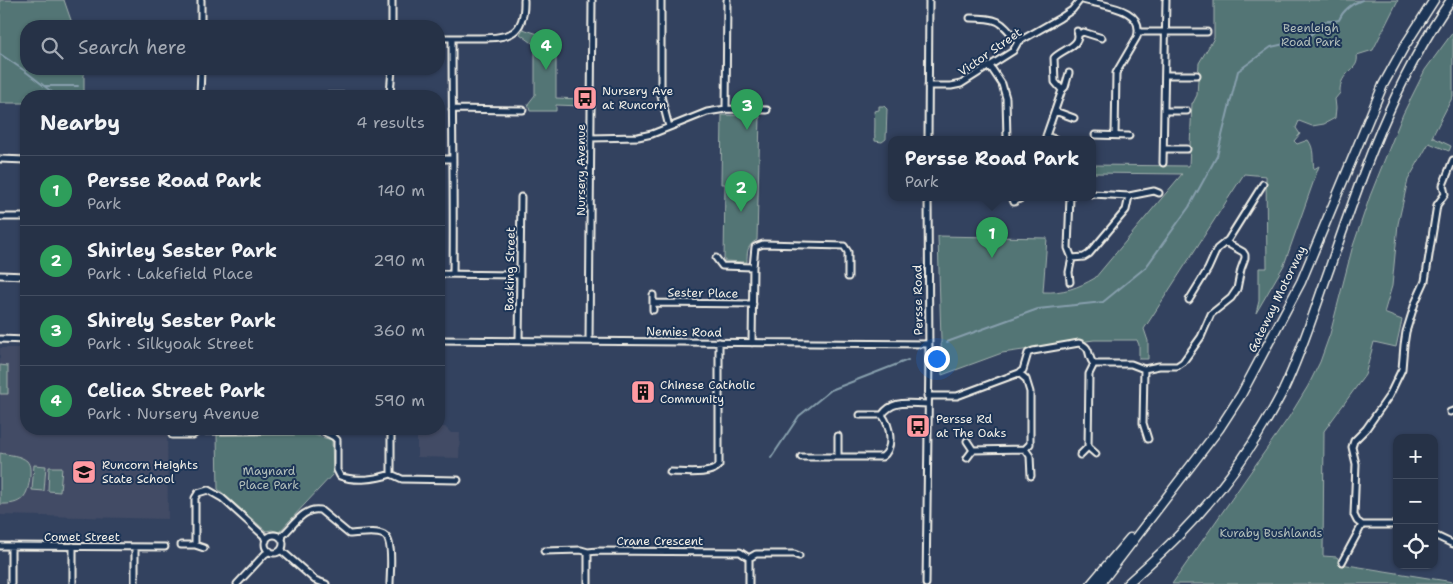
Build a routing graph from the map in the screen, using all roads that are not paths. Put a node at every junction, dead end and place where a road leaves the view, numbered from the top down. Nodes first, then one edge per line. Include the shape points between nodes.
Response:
1 (201, 0) edge
2 (392, 0) edge
3 (524, 0) edge
4 (592, 0) edge
5 (661, 0) edge
6 (727, 0) edge
7 (929, 0) edge
8 (1082, 0) edge
9 (1166, 0) edge
10 (1434, 0) edge
11 (1451, 0) edge
12 (970, 18) dead end
13 (201, 20) edge
14 (392, 20) edge
15 (1139, 32) junction
16 (1165, 32) junction
17 (1207, 32) dead end
18 (445, 38) edge
19 (452, 38) junction
20 (1102, 38) dead end
21 (1018, 42) junction
22 (990, 66) junction
23 (1070, 72) dead end
24 (1165, 74) junction
25 (200, 75) edge
26 (392, 75) edge
27 (1197, 75) dead end
28 (928, 86) junction
29 (200, 90) edge
30 (390, 90) edge
31 (1062, 90) junction
32 (452, 109) junction
33 (726, 109) junction
34 (523, 110) dead end
35 (767, 110) dead end
36 (1055, 111) junction
37 (1164, 111) junction
38 (1187, 111) dead end
39 (1074, 118) dead end
40 (669, 127) junction
41 (1115, 135) junction
42 (928, 136) edge
43 (1007, 136) edge
44 (1046, 136) edge
45 (1094, 136) dead end
46 (1128, 136) dead end
47 (591, 138) junction
48 (1164, 149) junction
49 (1187, 149) dead end
50 (453, 158) junction
51 (0, 159) edge
52 (445, 159) edge
53 (20, 160) edge
54 (1453, 160) edge
55 (1163, 163) dead end
56 (1263, 184) dead end
57 (1159, 193) dead end
58 (1096, 194) edge
59 (1445, 194) junction
60 (1453, 195) edge
61 (1129, 196) junction
62 (521, 197) dead end
63 (928, 201) edge
64 (1070, 201) edge
65 (0, 217) edge
66 (20, 217) edge
67 (1225, 242) junction
68 (716, 258) dead end
69 (1072, 258) junction
70 (753, 267) junction
71 (445, 274) edge
72 (453, 274) junction
73 (519, 275) junction
74 (0, 276) edge
75 (20, 276) edge
76 (848, 277) dead end
77 (1070, 282) dead end
78 (653, 295) dead end
79 (1189, 300) dead end
80 (654, 303) junction
81 (753, 304) junction
82 (653, 310) dead end
83 (0, 340) edge
84 (20, 340) edge
85 (445, 340) edge
86 (519, 340) junction
87 (589, 341) junction
88 (719, 342) junction
89 (752, 343) junction
90 (928, 344) junction
91 (1094, 364) junction
92 (1144, 369) junction
93 (1019, 373) junction
94 (928, 396) junction
95 (927, 404) junction
96 (860, 415) dead end
97 (882, 415) junction
98 (172, 435) dead end
99 (193, 435) edge
100 (331, 435) edge
101 (391, 435) edge
102 (838, 436) dead end
103 (1148, 439) dead end
104 (966, 441) dead end
105 (1088, 447) junction
106 (1026, 449) junction
107 (973, 450) junction
108 (1096, 454) dead end
109 (1080, 455) dead end
110 (801, 457) dead end
111 (838, 457) junction
112 (967, 458) dead end
113 (670, 472) dead end
114 (391, 474) junction
115 (1031, 476) dead end
116 (458, 480) dead end
117 (1146, 524) junction
118 (1362, 525) junction
119 (1393, 525) edge
120 (281, 537) junction
121 (1438, 537) edge
122 (266, 538) junction
123 (1453, 544) edge
124 (181, 545) dead end
125 (195, 545) junction
126 (0, 546) edge
127 (11, 546) junction
128 (73, 546) junction
129 (136, 547) junction
130 (165, 547) dead end
131 (204, 548) dead end
132 (281, 550) junction
133 (267, 551) junction
134 (544, 551) dead end
135 (588, 552) junction
136 (799, 556) dead end
137 (749, 558) junction
138 (1342, 562) dead end
139 (11, 584) edge
140 (72, 584) edge
141 (135, 584) edge
142 (237, 584) edge
143 (326, 584) edge
144 (390, 584) edge
145 (588, 584) edge
146 (749, 584) edge
147 (926, 584) edge
148 (1091, 584) edge
149 (1100, 584) edge
150 (1128, 584) edge

1 - 13 street
2 - 14 street
3 - 19 street via 522,20 511,34 498,38
4 - 47 street, Nursery Avenue
5 - 40 street via 660,96
6 - 33 street
7 - 28 street
8 - 15 street via 1124,10 1138,22
8 - 21 street, Victor Street via 1060,18
9 - 16 street
10 - 117 highway, Gateway Motorway via 1382,85 1301,282 1241,395
11 - 150 highway via 1420,49 1379,132 1299,354 1273,410 1216,495
12 - 21 street via 997,20
15 - 16 street
15 - 41 street via 1116,73
16 - 17 street
16 - 24 street
18 - 19 street
19 - 32 street
20 - 31 street via 1078,33 1074,45 1054,58 1055,82
21 - 22 street, Victor Street via 1013,51
22 - 28 street, Victor Street via 961,84
22 - 43 street via 1002,84 1006,98
23 - 31 street
24 - 27 street
24 - 37 street
25 - 29 street
26 - 30 street
28 - 42 street
31 - 36 street
32 - 34 street
32 - 50 street
33 - 35 street
33 - 40 street via 707,112
36 - 39 street
36 - 44 street
37 - 38 street
37 - 48 street
40 - 47 street via 638,137
41 - 45 street
41 - 46 street
47 - 87 street, Nursery Avenue
48 - 49 street
48 - 55 street
50 - 52 street
50 - 72 street
51 - 53 street
54 - 59 street via 1443,185
56 - 67 street
57 - 61 street
58 - 61 street
59 - 60 street
59 - 118 street via 1437,205 1425,281 1406,332 1402,369 1389,396 1352,447 1356,464 1354,514
61 - 69 street via 1126,210 1089,254
62 - 73 street, Basking Street
63 - 90 street, Persse Road
64 - 69 street via 1068,248
65 - 66 street
67 - 79 street via 1217,249
67 - 92 street via 1243,252 1245,258 1234,294 1211,314 1201,337 1184,362 1177,366
68 - 70 street via 722,266
69 - 77 street
70 - 76 street via 753,249 763,244 839,245 847,248
70 - 81 street
71 - 72 street
72 - 73 street
73 - 86 street, Basking Street
74 - 75 street
78 - 80 street, Sester Place
80 - 81 street, Sester Place
80 - 82 street, Sester Place
81 - 89 street
83 - 84 street
85 - 86 street, Nemies Road
86 - 87 street, Nemies Road
87 - 88 street, Nemies Road
88 - 89 street, Nemies Road
88 - 113 street via 719,465 716,470 708,472
89 - 90 street, Nemies Road
90 - 94 street, Persse Road
91 - 92 street via 1130,364
91 - 93 street via 1089,350 1079,343 1033,350 1028,353
91 - 105 street via 1089,374
92 - 103 street via 1143,423
93 - 94 street via 957,396
93 - 106 street via 1026,379 1030,392 1030,444
94 - 95 street, Persse Road
95 - 97 street via 894,404
95 - 147 street, Persse Road
96 - 97 street
97 - 111 street via 888,422 888,453 882,457
98 - 99 street
100 - 114 street via 337,440 340,476 347,479 380,478
101 - 114 street
102 - 111 street
104 - 107 street
105 - 108 street
105 - 109 street
106 - 107 street
106 - 115 street via 1030,456
107 - 112 street
110 - 111 street
114 - 116 street via 402,479
117 - 148 highway
117 - 149 highway, Gateway Motorway
118 - 119 street
118 - 138 street
120 - 122 street
120 - 132 street
120 - 144 street via 314,509 320,510 349,534 386,535 390,540
121 - 123 street
122 - 125 street via 216,492 203,490 195,498
122 - 133 street
124 - 125 street
125 - 131 street
126 - 127 street, Comet Street
127 - 128 street, Comet Street
127 - 139 street
128 - 129 street, Comet Street
128 - 140 street
129 - 130 street, Comet Street
129 - 141 street
132 - 133 street
132 - 143 street via 315,580
133 - 142 street
134 - 135 street, Crane Crescent
135 - 137 street, Crane Crescent via 740,552
135 - 145 street
136 - 137 street via 756,554
137 - 146 street

